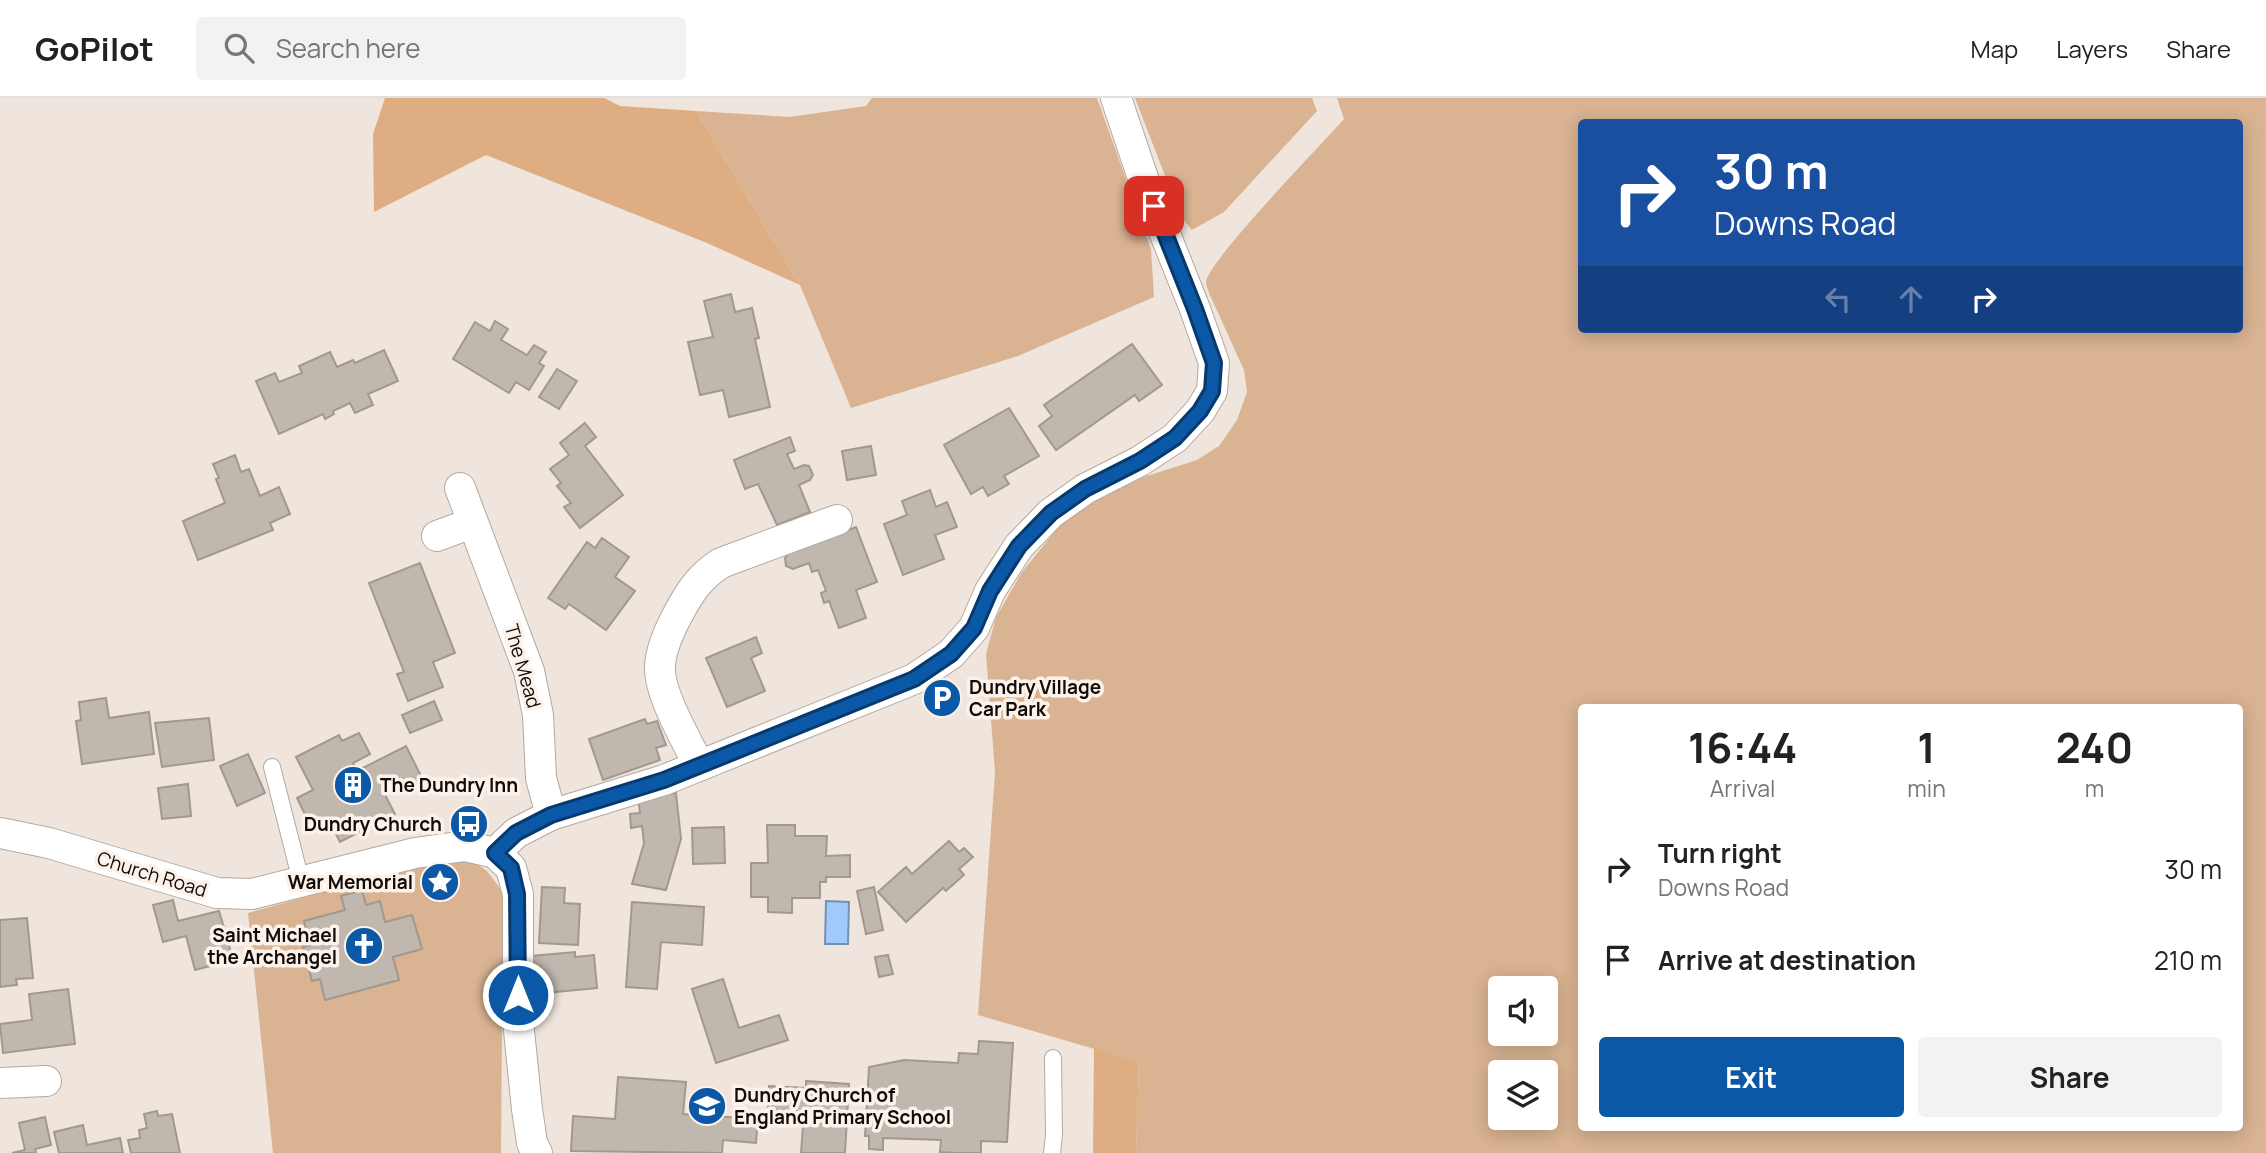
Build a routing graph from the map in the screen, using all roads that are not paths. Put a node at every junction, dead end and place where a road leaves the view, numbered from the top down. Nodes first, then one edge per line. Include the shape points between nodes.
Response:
1 (1116, 98) edge
2 (460, 488) dead end
3 (837, 520) dead end
4 (472, 523) junction
5 (437, 537) dead end
6 (699, 766) junction
7 (272, 767) dead end
8 (551, 815) junction
9 (0, 833) edge
10 (495, 853) junction
11 (301, 881) junction
12 (1052, 1058) dead end
13 (46, 1081) dead end
14 (0, 1083) edge
15 (537, 1153) edge
16 (1052, 1153) edge

1 - 6 street via 1214,363 1212,391 1200,411 1175,438 1051,513 1019,546 990,591 974,628 951,654 914,679
2 - 4 street, The Mead
3 - 6 street via 721,563 691,589 663,646 660,668 663,687
4 - 5 street
4 - 8 street, The Mead via 528,671 538,715 541,778
6 - 8 street
7 - 11 lane
8 - 10 street via 516,833
9 - 11 street, Church Road via 217,893 253,894
10 - 11 street, Church Road via 465,846
10 - 15 street via 511,868 517,894 518,1021 527,1109
12 - 16 lane
13 - 14 street

